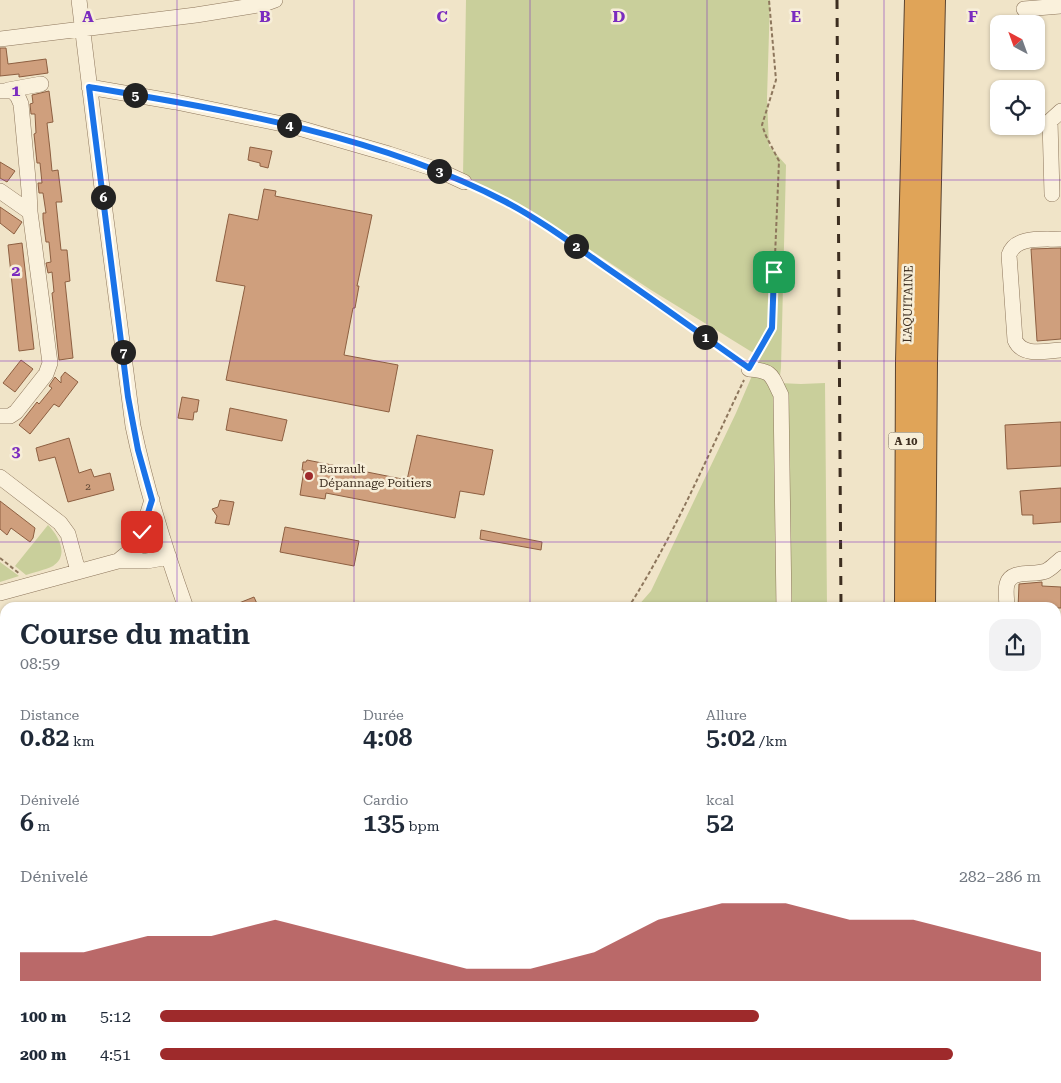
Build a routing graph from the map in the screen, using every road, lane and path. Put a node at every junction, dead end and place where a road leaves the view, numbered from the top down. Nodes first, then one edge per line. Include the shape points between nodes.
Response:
1 (80, 0) edge
2 (275, 0) edge
3 (769, 0) edge
4 (916, 0) edge
5 (934, 0) edge
6 (1061, 6) edge
7 (1024, 9) dead end
8 (82, 30) junction
9 (0, 39) edge
10 (41, 84) dead end
11 (89, 87) junction
12 (4, 91) edge
13 (1061, 111) edge
14 (464, 182) joint
15 (0, 191) edge
16 (1052, 194) dead end
17 (30, 212) junction
18 (1061, 240) edge
19 (1061, 350) edge
20 (749, 368) junction
21 (0, 416) edge
22 (0, 477) edge
23 (152, 500) junction
24 (164, 542) junction
25 (134, 548) junction
26 (169, 557) junction
27 (0, 558) edge
28 (118, 560) junction
29 (1059, 564) edge
30 (78, 571) junction
31 (26, 586) junction
32 (0, 594) edge
33 (184, 602) edge
34 (632, 602) edge
35 (784, 602) edge
36 (906, 602) edge
37 (924, 602) edge
38 (1007, 602) edge

1 - 8 street
2 - 8 street
3 - 20 path via 776,80 762,125 779,160 772,328
4 - 36 highway, L'AQUITAINE / A 10 via 907,361
5 - 37 highway, L'AQUITAINE / A 10 via 925,379
6 - 7 street
8 - 9 street
8 - 11 street
10 - 12 street
11 - 14 street via 292,126 389,154
11 - 23 street via 128,397
12 - 17 street via 13,91 20,104
13 - 16 street via 1050,121
14 - 20 path via 558,234
15 - 17 street
17 - 21 street via 50,364 16,412
18 - 19 street via 1024,240 1015,244 1009,255 1017,345 1028,352
20 - 34 path via 670,534
20 - 35 street via 765,370 781,395
22 - 30 street via 60,523 68,534
23 - 24 street
23 - 25 street
24 - 25 street
24 - 26 street
25 - 28 street
26 - 28 street via 147,561
26 - 33 street
27 - 31 path via 23,576
28 - 30 street
29 - 38 street via 1036,574 1016,574 1010,578
30 - 31 street
31 - 32 street

